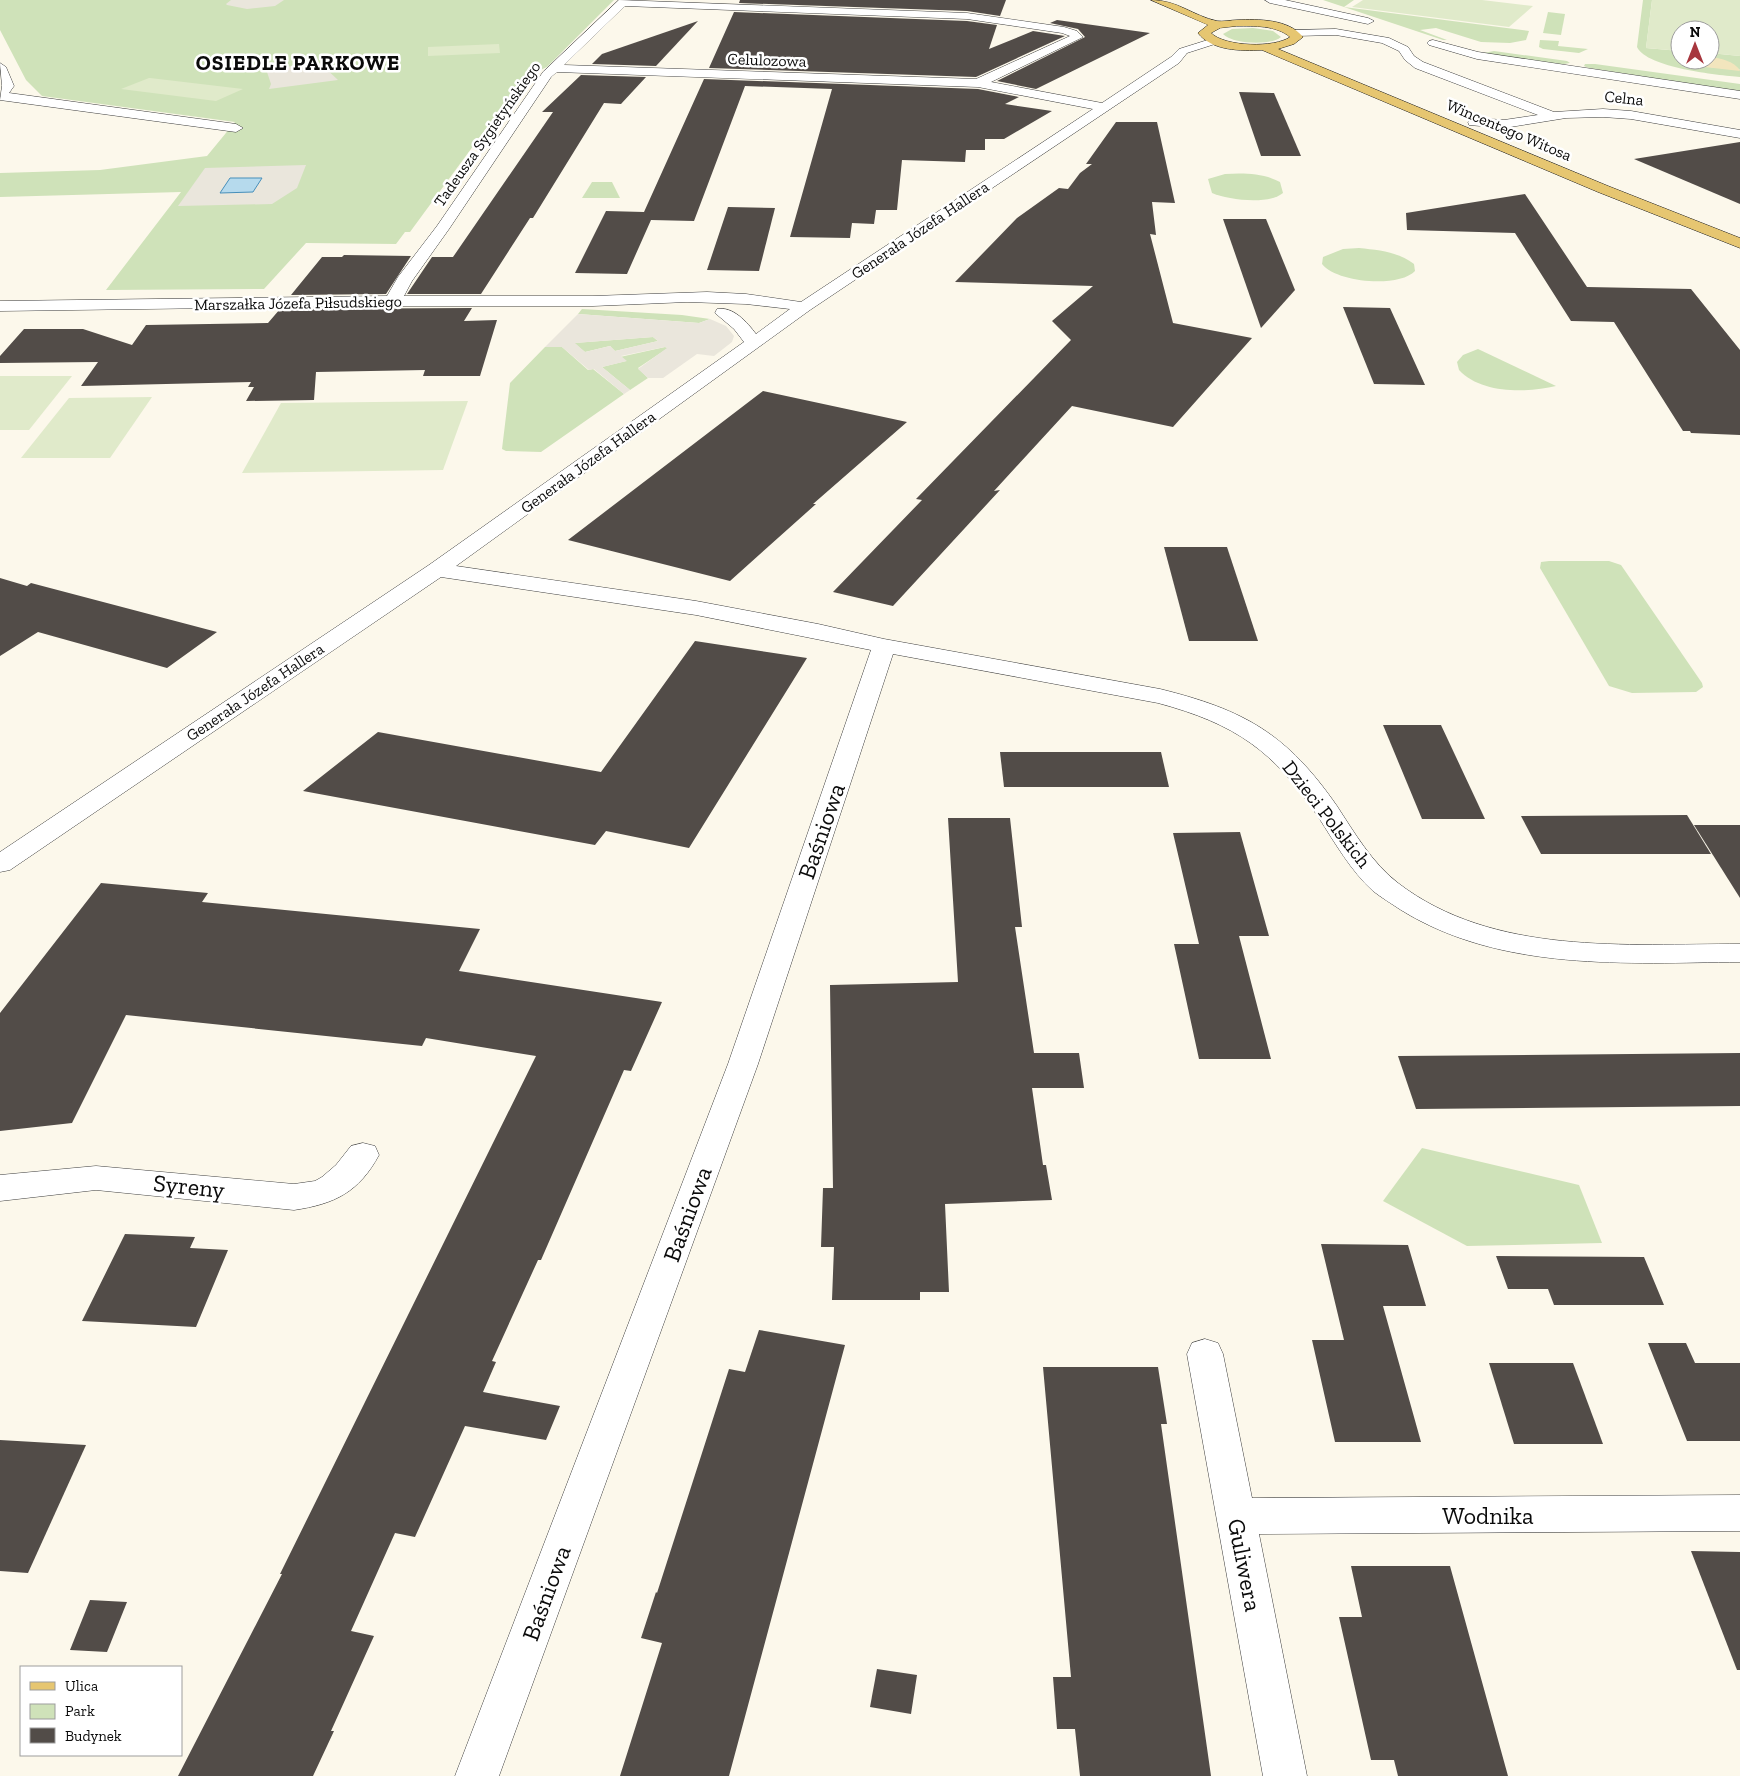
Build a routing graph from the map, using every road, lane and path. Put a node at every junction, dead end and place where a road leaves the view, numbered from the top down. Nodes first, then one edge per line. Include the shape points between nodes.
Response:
1 (1156, 0) edge
2 (1180, 0) edge
3 (1270, 0) edge
4 (624, 1) edge
5 (1237, 23) junction
6 (1380, 24) dead end
7 (1217, 25) junction
8 (1295, 33) junction
9 (1214, 41) junction
10 (1286, 44) junction
11 (1230, 45) junction
12 (1398, 45) junction
13 (1497, 46) dead end
14 (1264, 47) junction
15 (1449, 49) junction
16 (1175, 60) junction
17 (0, 66) edge
18 (555, 68) junction
19 (978, 83) junction
20 (1740, 95) edge
21 (0, 96) edge
22 (1105, 107) junction
23 (1553, 116) junction
24 (1474, 122) joint
25 (1499, 127) junction
26 (236, 128) dead end
27 (1740, 134) edge
28 (1599, 173) dead end
29 (1617, 180) dead end
30 (1740, 228) edge
31 (1740, 243) edge
32 (393, 301) junction
33 (597, 302) junction
34 (0, 306) edge
35 (804, 307) junction
36 (723, 313) junction
37 (754, 342) junction
38 (437, 570) junction
39 (884, 646) junction
40 (0, 864) edge
41 (1740, 953) edge
42 (363, 1155) dead end
43 (0, 1188) edge
44 (1205, 1354) dead end
45 (1740, 1513) edge
46 (1236, 1516) junction
47 (477, 1776) edge
48 (1286, 1776) edge

1 - 7 main road
2 - 5 main road
3 - 6 street
4 - 18 street, Tadeusza Sygietyńskiego
4 - 19 street, Celulozowa via 967,16 1064,30 1077,38
5 - 7 main road
5 - 8 main road via 1278,27
7 - 9 main road via 1204,32
8 - 10 main road via 1294,41
8 - 12 street via 1356,34
9 - 11 main road
9 - 16 street, Generała Józefa Hallera via 1183,51
10 - 14 main road
10 - 24 main road, Wincentego Witosa
11 - 14 main road
11 - 16 street, Generała Józefa Hallera
12 - 15 street via 1424,42
12 - 23 street via 1419,65
13 - 15 street
14 - 31 main road, Wincentego Witosa
15 - 20 street
16 - 22 street, Generała Józefa Hallera
17 - 21 street via 8,86
18 - 19 street, Celulozowa
18 - 32 street, Tadeusza Sygietyńskiego via 404,280
19 - 22 street, Celulozowa
21 - 26 street
22 - 35 street, Generała Józefa Hallera
23 - 25 street, Celna
23 - 27 street, Celna via 1580,113 1631,115
24 - 25 street, Celna
25 - 28 main road, Wincentego Witosa
29 - 30 main road
32 - 33 street, Marszałka Józefa Piłsudskiego
32 - 34 street, Marszałka Józefa Piłsudskiego
33 - 35 street, Marszałka Józefa Piłsudskiego via 649,297 736,297
33 - 36 street, Marszałka Józefa Piłsudskiego
35 - 36 street, Marszałka Józefa Piłsudskiego
35 - 37 street, Generała Józefa Hallera
36 - 37 street via 740,325
37 - 38 street, Generała Józefa Hallera
38 - 39 street, Dzieci Polskich via 696,608
38 - 40 street, Generała Józefa Hallera
39 - 41 street, Dzieci Polskich via 1160,696 1220,715 1260,738 1290,763 1368,869 1388,889 1439,919 1472,932 1502,941 1574,953
39 - 47 street, Baśniowa via 743,1064
42 - 43 street, Syreny via 331,1190 315,1195 96,1178
44 - 46 street, Guliwera
45 - 46 street, Wodnika
46 - 48 street, Guliwera

